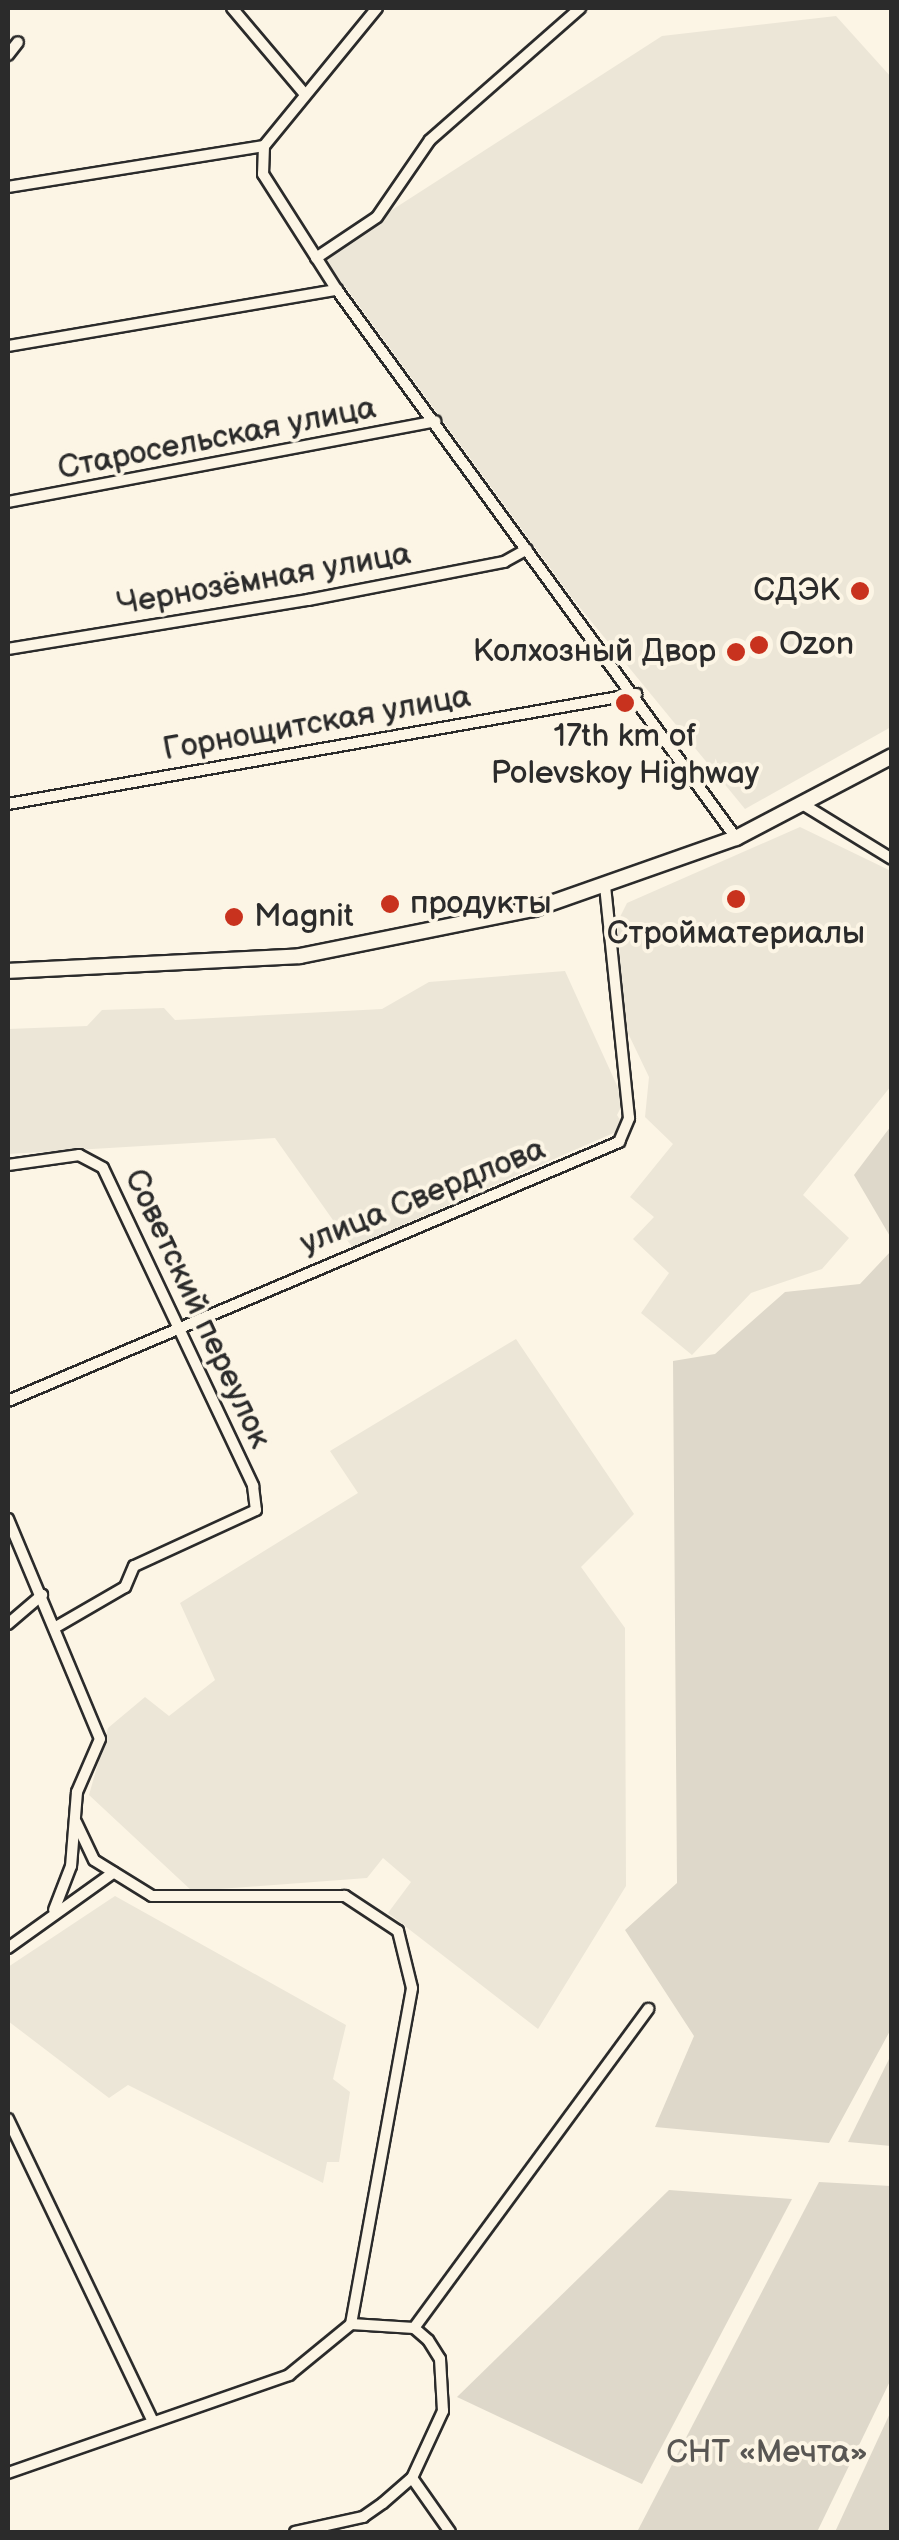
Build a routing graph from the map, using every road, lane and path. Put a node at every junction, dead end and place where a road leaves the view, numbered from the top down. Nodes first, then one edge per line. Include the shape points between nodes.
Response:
1 (232, 8) edge
2 (377, 8) edge
3 (580, 8) edge
4 (18, 42) dead end
5 (8, 54) edge
6 (302, 92) junction
7 (264, 146) junction
8 (8, 187) edge
9 (316, 258) junction
10 (337, 290) junction
11 (8, 346) edge
12 (434, 422) junction
13 (8, 502) edge
14 (526, 549) junction
15 (8, 649) edge
16 (636, 694) junction
17 (892, 756) edge
18 (8, 804) edge
19 (804, 804) junction
20 (736, 838) junction
21 (892, 859) edge
22 (605, 886) junction
23 (8, 971) edge
24 (8, 1164) edge
25 (177, 1324) junction
26 (8, 1401) edge
27 (8, 1520) edge
28 (42, 1595) junction
29 (8, 1624) edge
30 (56, 1627) junction
31 (76, 1822) junction
32 (114, 1872) junction
33 (54, 1910) junction
34 (8, 1948) edge
35 (648, 2009) dead end
36 (8, 2119) edge
37 (351, 2324) junction
38 (414, 2328) junction
39 (152, 2420) junction
40 (8, 2473) edge
41 (412, 2478) junction
42 (294, 2532) edge
43 (450, 2532) edge

1 - 6 street
2 - 6 street
3 - 9 street via 430,140 377,217
4 - 5 street
6 - 7 street
7 - 8 street
7 - 9 street via 264,174
9 - 10 street
10 - 11 street
10 - 12 street
12 - 13 street, Старосельская улица
12 - 14 street
14 - 15 street, Чернозёмная улица via 504,562 344,593
14 - 16 street
16 - 18 street, Горнощитская улица
16 - 20 street
17 - 19 main road
19 - 20 main road
19 - 21 street
20 - 22 main road
22 - 23 main road via 366,948
22 - 25 street, улица Свердлова via 624,1138
24 - 25 street, Советский переулок via 80,1155 103,1168
25 - 26 street, улица Свердлова
25 - 30 street, Советский переулок via 256,1510 134,1566 124,1586
27 - 28 street
28 - 29 street
28 - 30 street
30 - 31 street via 100,1739 77,1792
31 - 32 street via 94,1860
31 - 33 street
32 - 33 street
32 - 37 street via 152,1896 345,1896 398,1932 412,1988
33 - 34 street
35 - 38 street
36 - 39 street
37 - 38 street
37 - 39 street via 288,2375
38 - 41 street via 440,2359 444,2382 443,2412
39 - 40 street
41 - 42 street via 362,2517
41 - 43 street via 444,2514

